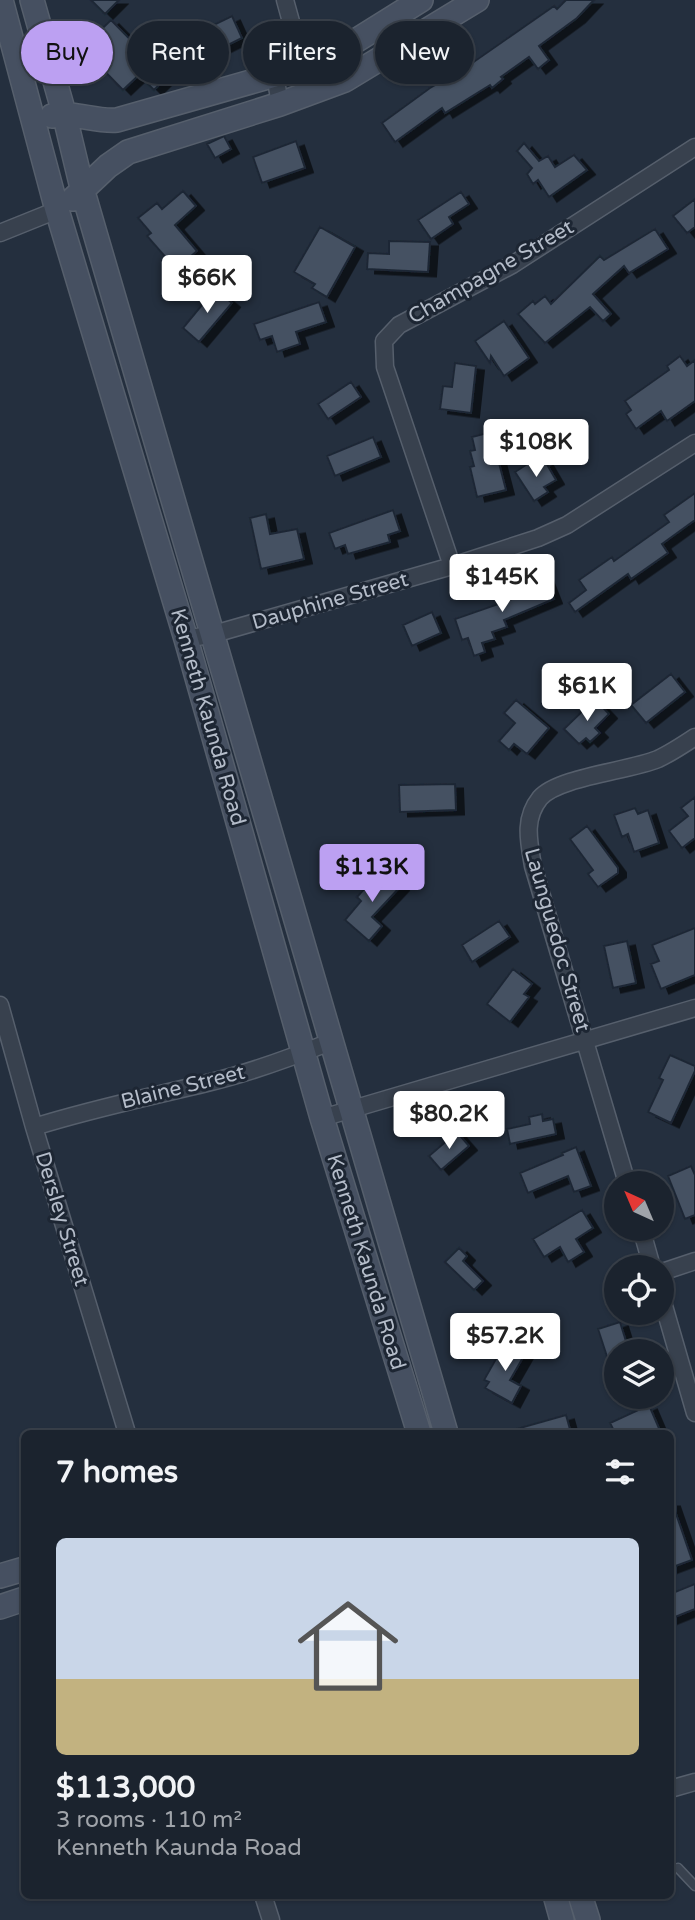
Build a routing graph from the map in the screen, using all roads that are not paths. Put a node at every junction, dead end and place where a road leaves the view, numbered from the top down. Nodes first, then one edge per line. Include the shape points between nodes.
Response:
1 (1, 0) edge
2 (32, 0) edge
3 (285, 0) edge
4 (421, 0) edge
5 (477, 0) edge
6 (291, 21) edge
7 (361, 38) edge
8 (361, 70) edge
9 (243, 84) edge
10 (277, 84) edge
11 (334, 84) edge
12 (280, 104) junction
13 (64, 113) junction
14 (35, 121) junction
15 (695, 147) edge
16 (83, 192) junction
17 (57, 210) junction
18 (0, 233) edge
19 (695, 443) edge
20 (452, 566) junction
21 (214, 634) junction
22 (186, 639) junction
23 (695, 737) edge
24 (0, 1004) edge
25 (695, 1008) edge
26 (330, 1042) junction
27 (585, 1042) junction
28 (303, 1053) junction
29 (352, 1109) junction
30 (322, 1118) junction
31 (34, 1127) junction
32 (623, 1171) edge
33 (695, 1261) edge
34 (674, 1268) edge
35 (670, 1325) edge
36 (695, 1413) edge
37 (126, 1430) edge
38 (418, 1430) edge
39 (445, 1430) edge
40 (21, 1570) edge
41 (0, 1576) edge
42 (21, 1600) edge
43 (0, 1607) edge
44 (695, 1782) edge
45 (674, 1788) edge
46 (678, 1868) dead end
47 (695, 1886) edge
48 (264, 1899) edge
49 (556, 1899) edge
50 (581, 1899) edge
51 (271, 1920) edge
52 (562, 1920) edge
53 (588, 1920) edge

1 - 14 main road, Kenneth Kaunda Road
2 - 13 main road, Kenneth Kaunda Road
3 - 6 street
4 - 7 main road
5 - 8 main road
9 - 13 main road via 117,120
10 - 12 street
11 - 12 main road
12 - 16 main road via 137,147 108,166
13 - 14 main road
13 - 16 main road, Kenneth Kaunda Road
14 - 17 main road, Kenneth Kaunda Road
15 - 20 street, Champagne Street via 512,265 398,325 384,341 385,367
16 - 17 main road
16 - 21 main road, Kenneth Kaunda Road
17 - 18 street
17 - 22 main road, Kenneth Kaunda Road
19 - 20 street, Dauphine Street via 567,525
20 - 21 street, Dauphine Street
21 - 22 street, Dauphine Street
21 - 26 main road, Kenneth Kaunda Road
22 - 28 main road, Kenneth Kaunda Road
23 - 27 street, Launguedoc Street via 658,759 554,788 540,799 531,816 528,839 533,866
24 - 31 street, Dersley Street
25 - 27 street
26 - 28 street, Blaine Street
26 - 29 main road, Kenneth Kaunda Road
27 - 29 street
27 - 32 street, Launguedoc Street
28 - 30 main road, Kenneth Kaunda Road
28 - 31 street, Blaine Street via 209,1083
29 - 30 street
29 - 39 main road, Kenneth Kaunda Road
30 - 38 main road, Kenneth Kaunda Road
31 - 37 street, Dersley Street
33 - 34 street
35 - 36 street
40 - 41 main road
42 - 43 main road
44 - 45 street
46 - 47 lane
48 - 51 street
49 - 52 main road
50 - 53 main road

